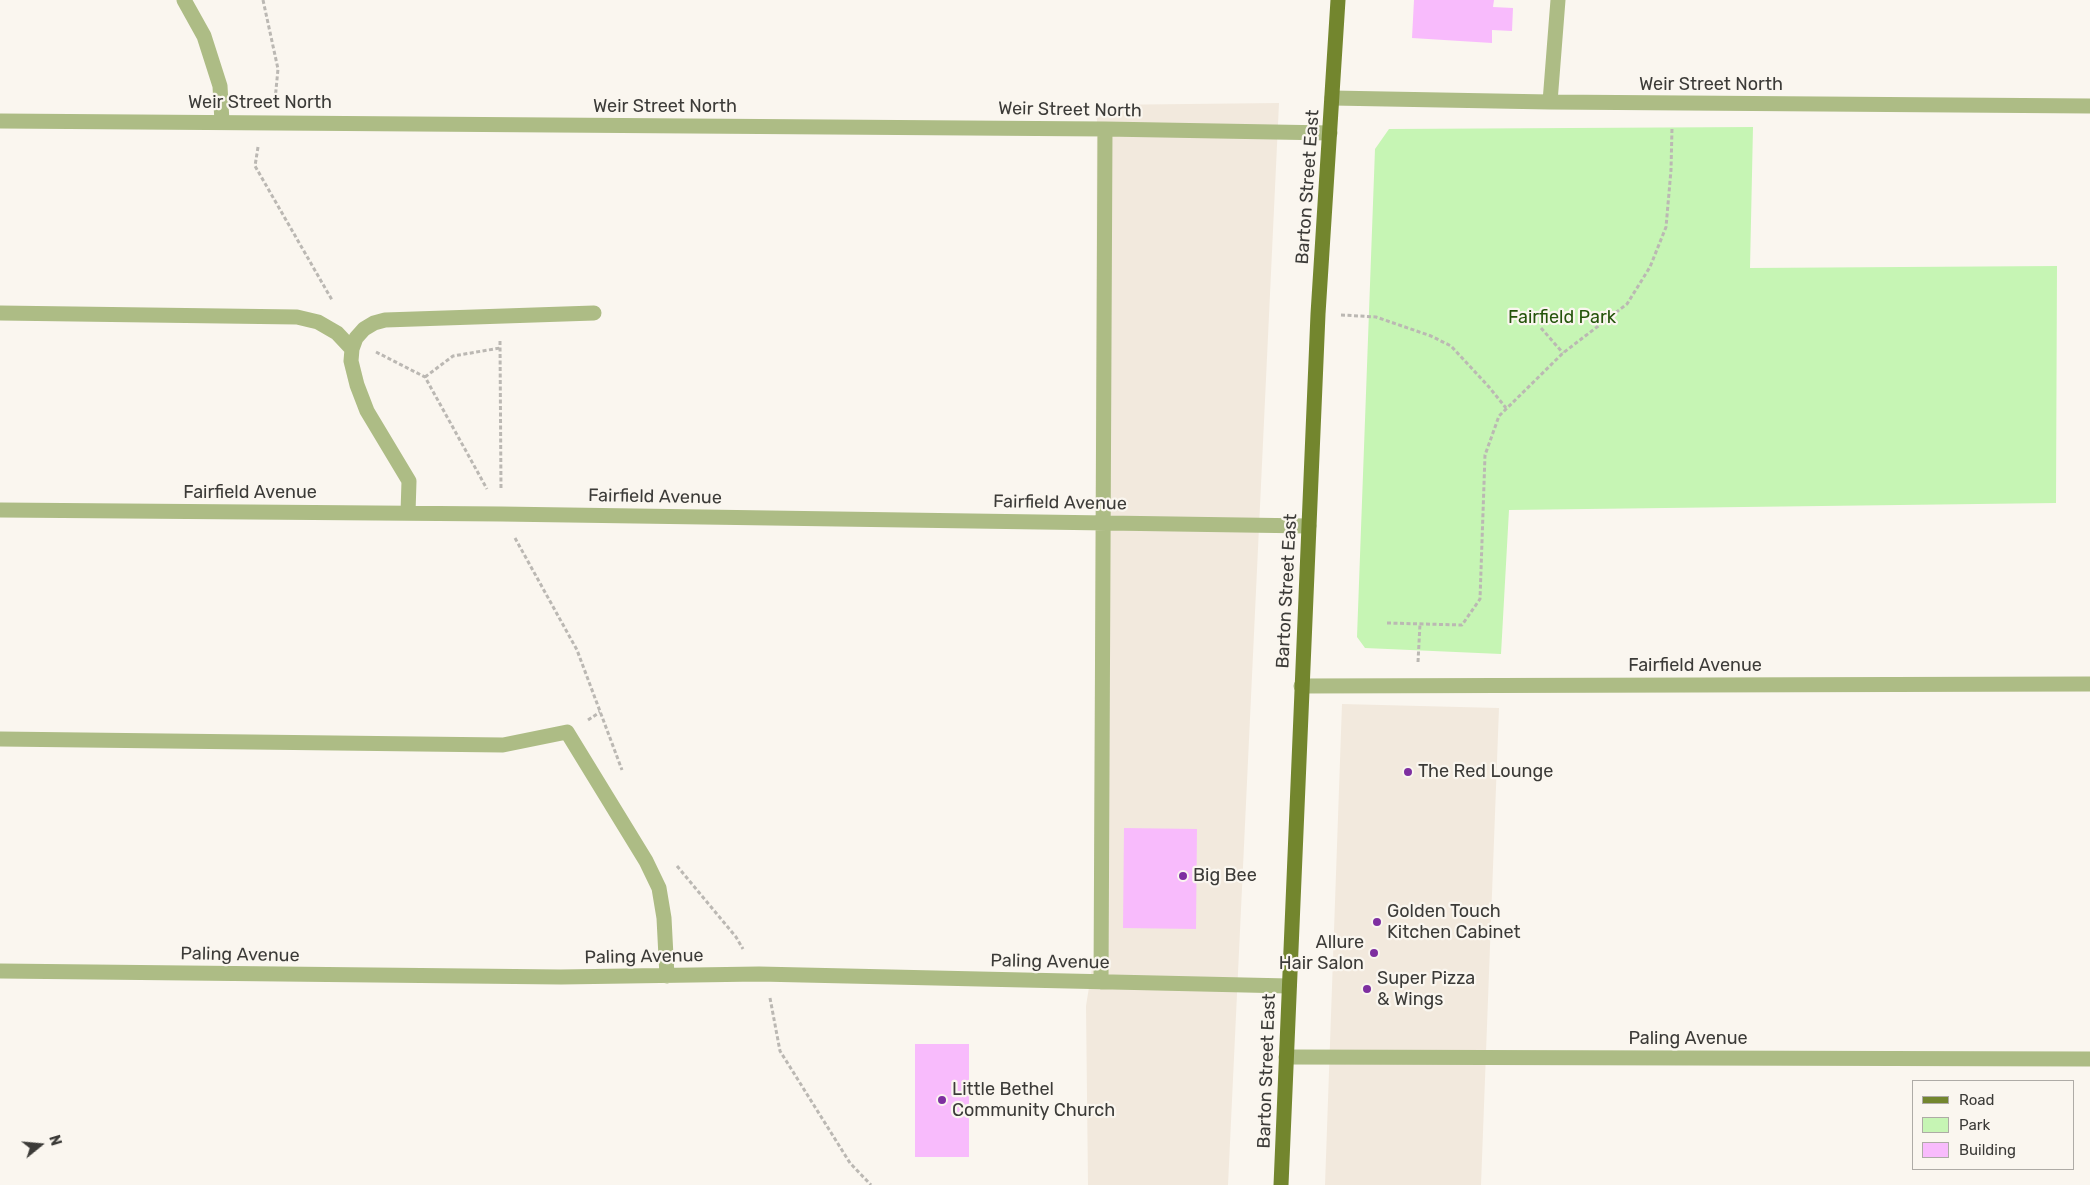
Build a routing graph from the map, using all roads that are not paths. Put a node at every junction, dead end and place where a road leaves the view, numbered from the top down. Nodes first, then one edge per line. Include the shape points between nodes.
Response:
1 (184, 0) edge
2 (1338, 0) edge
3 (1558, 0) edge
4 (1332, 98) junction
5 (1550, 102) junction
6 (2090, 106) edge
7 (0, 121) edge
8 (222, 122) junction
9 (1104, 129) junction
10 (1330, 133) junction
11 (0, 313) edge
12 (594, 313) dead end
13 (354, 344) junction
14 (0, 510) edge
15 (408, 513) junction
16 (1103, 523) junction
17 (1309, 526) junction
18 (2090, 684) edge
19 (1301, 686) junction
20 (0, 739) edge
21 (0, 970) edge
22 (667, 976) junction
23 (1101, 982) junction
24 (1289, 986) junction
25 (1286, 1057) junction
26 (2090, 1059) edge
27 (1281, 1185) edge

1 - 8 street via 204,36 220,86
2 - 4 main road, Barton Street East
3 - 5 street
4 - 5 street, Weir Street North
4 - 10 main road, Barton Street East
5 - 6 street, Weir Street North
7 - 8 street, Weir Street North
8 - 9 street, Weir Street North
9 - 10 street, Weir Street North
9 - 16 street
10 - 17 main road, Barton Street East
11 - 13 street via 297,317 318,322
12 - 13 street via 386,320 364,329
13 - 15 street via 351,361 367,411 408,481
14 - 15 street, Fairfield Avenue
15 - 16 street, Fairfield Avenue
16 - 17 street, Fairfield Avenue
16 - 23 street
17 - 19 main road, Barton Street East
18 - 19 street, Fairfield Avenue
19 - 24 main road, Barton Street East
20 - 22 street via 503,745 567,732 646,861 659,888
21 - 22 street, Paling Avenue
22 - 23 street, Paling Avenue via 759,974
23 - 24 street, Paling Avenue
24 - 25 main road, Barton Street East
25 - 26 street, Paling Avenue
25 - 27 main road, Barton Street East

